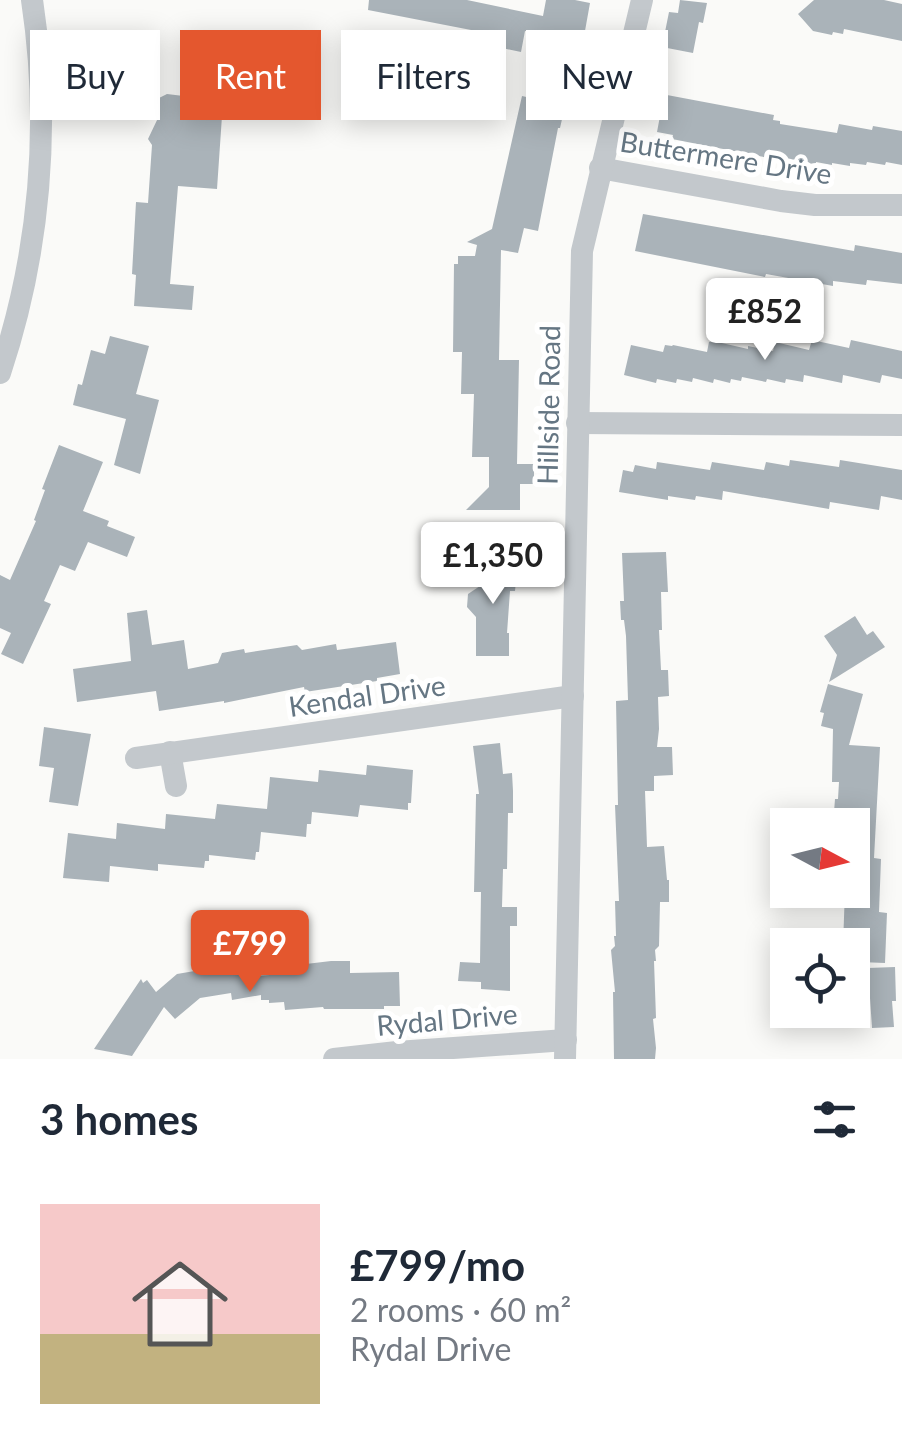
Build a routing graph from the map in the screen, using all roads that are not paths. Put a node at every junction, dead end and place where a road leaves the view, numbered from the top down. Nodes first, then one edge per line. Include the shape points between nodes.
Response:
1 (32, 0) edge
2 (642, 0) edge
3 (600, 168) junction
4 (902, 205) edge
5 (0, 373) edge
6 (578, 424) junction
7 (902, 426) edge
8 (573, 696) junction
9 (170, 752) junction
10 (136, 758) dead end
11 (176, 786) dead end
12 (566, 1049) edge
13 (334, 1059) edge

1 - 5 street via 40,50 38,190 14,332
2 - 3 street, Hillside Road
3 - 4 street, Buttermere Drive via 781,202
3 - 6 street, Hillside Road via 582,252
6 - 7 street
6 - 8 street, Hillside Road
8 - 9 street, Kendal Drive
8 - 12 street, Hillside Road
9 - 10 street, Kendal Drive
9 - 11 street
12 - 13 street, Rydal Drive

